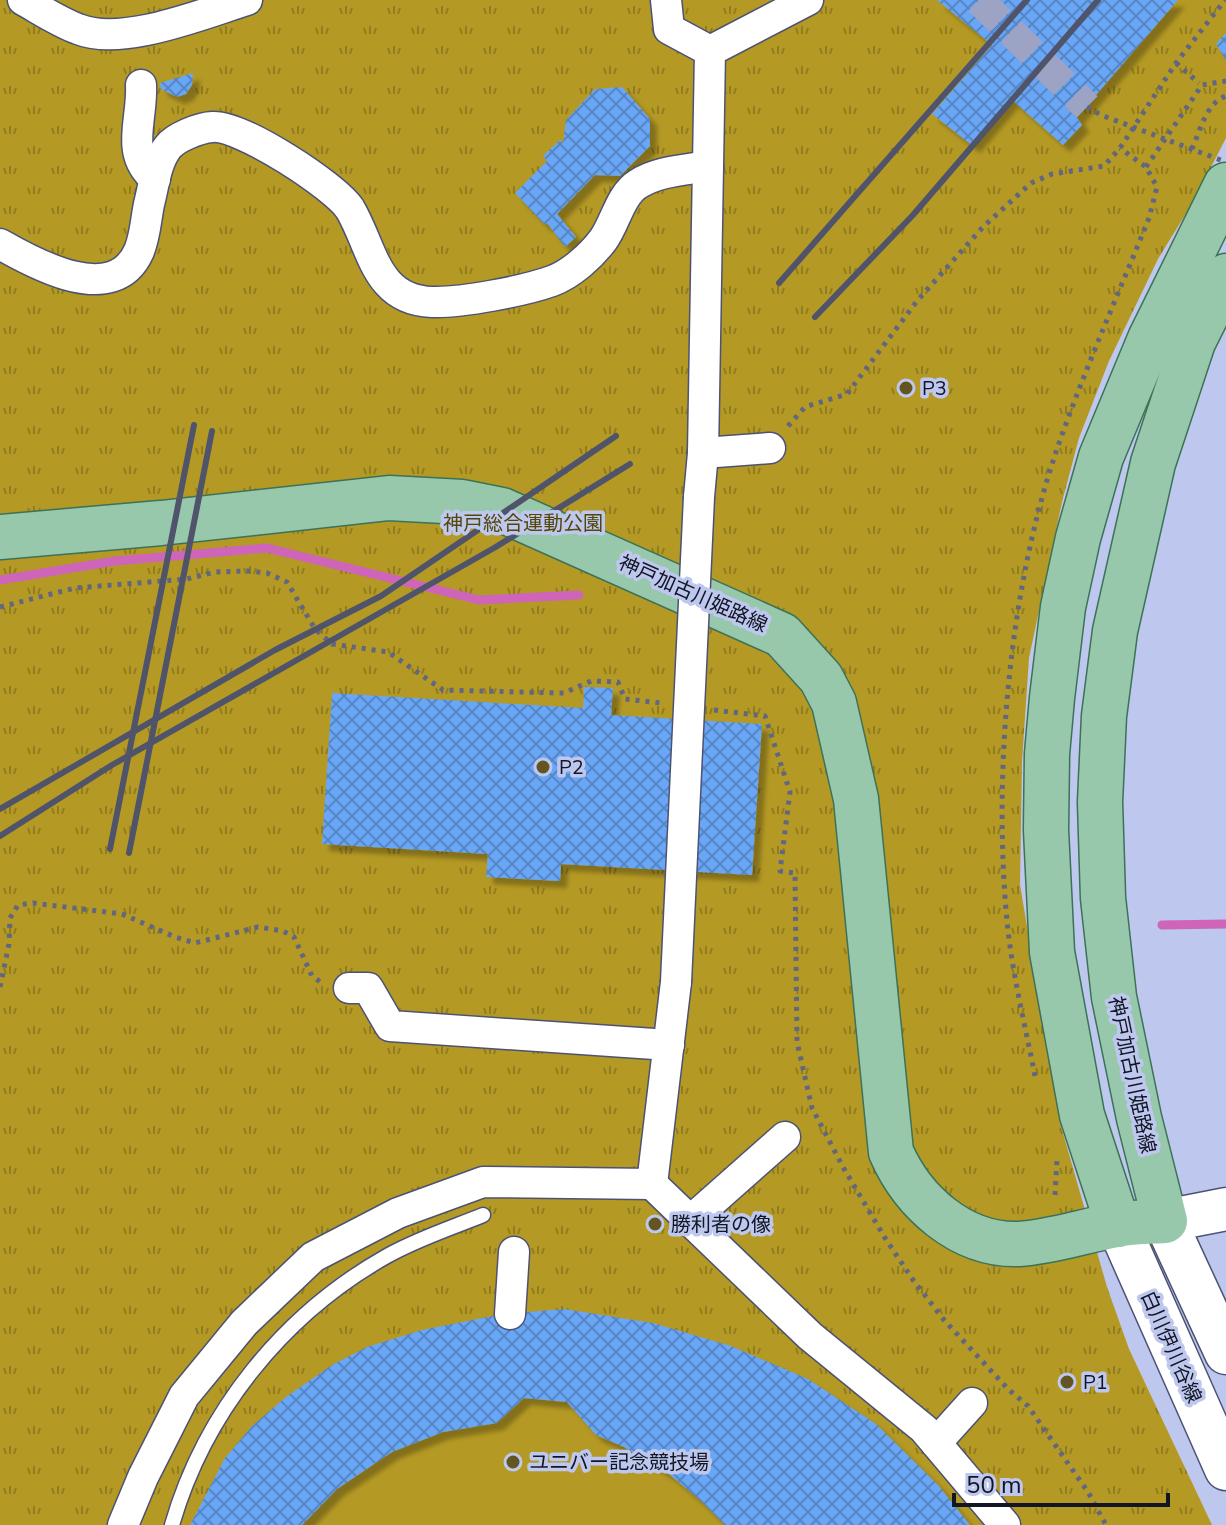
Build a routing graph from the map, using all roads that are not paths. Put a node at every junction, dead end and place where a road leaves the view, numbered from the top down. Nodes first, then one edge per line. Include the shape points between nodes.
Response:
1 (23, 0) edge
2 (247, 0) edge
3 (666, 0) edge
4 (808, 0) edge
5 (710, 51) junction
6 (141, 85) dead end
7 (708, 166) junction
8 (155, 179) junction
9 (1226, 185) edge
10 (0, 244) edge
11 (1226, 276) edge
12 (770, 448) road end
13 (703, 453) junction
14 (0, 537) edge
15 (349, 988) road end
16 (669, 1045) junction
17 (785, 1137) dead end
18 (652, 1184) junction
19 (1226, 1209) edge
20 (483, 1215) dead end
21 (690, 1221) junction
22 (1165, 1221) junction
23 (1118, 1225) junction
24 (514, 1252) dead end
25 (510, 1314) dead end
26 (1226, 1353) edge
27 (972, 1403) dead end
28 (936, 1443) junction
29 (1226, 1469) edge
30 (123, 1525) edge
31 (172, 1525) edge
32 (1005, 1525) edge

1 - 2 street via 78,30 127,35
3 - 5 street via 669,29
4 - 5 street
5 - 7 street
6 - 8 street via 136,151
7 - 8 street via 653,176 634,186 604,239 553,281 431,302 405,296 383,280 349,208 337,195 233,129 212,127 169,145
7 - 13 street
8 - 10 street via 139,252 124,270 100,279 65,276
9 - 23 main road via 1150,339 1101,457 1066,594 1052,698 1046,830 1052,952 1082,1115
11 - 22 main road, 神戸加古川姫路線 via 1193,342 1153,463 1115,631 1104,716 1103,898 1114,997
12 - 13 street
13 - 16 street, bridge
14 - 23 main road, 神戸加古川姫路線 via 389,498 462,502 502,510 782,635 821,678 834,703 856,799 891,1152 899,1170 931,1210 974,1237 1028,1243
15 - 16 street via 368,988 390,1026
16 - 18 street
17 - 21 street
18 - 21 street
18 - 30 street via 483,1182 398,1213 313,1257 244,1323 184,1396
19 - 22 street
20 - 31 lane via 409,1244 363,1270 269,1349 215,1426
21 - 28 street via 810,1336
22 - 23 main road, 神戸加古川姫路線
22 - 26 street
23 - 29 street, 白川伊川谷線
24 - 25 street
27 - 28 street
28 - 32 street

